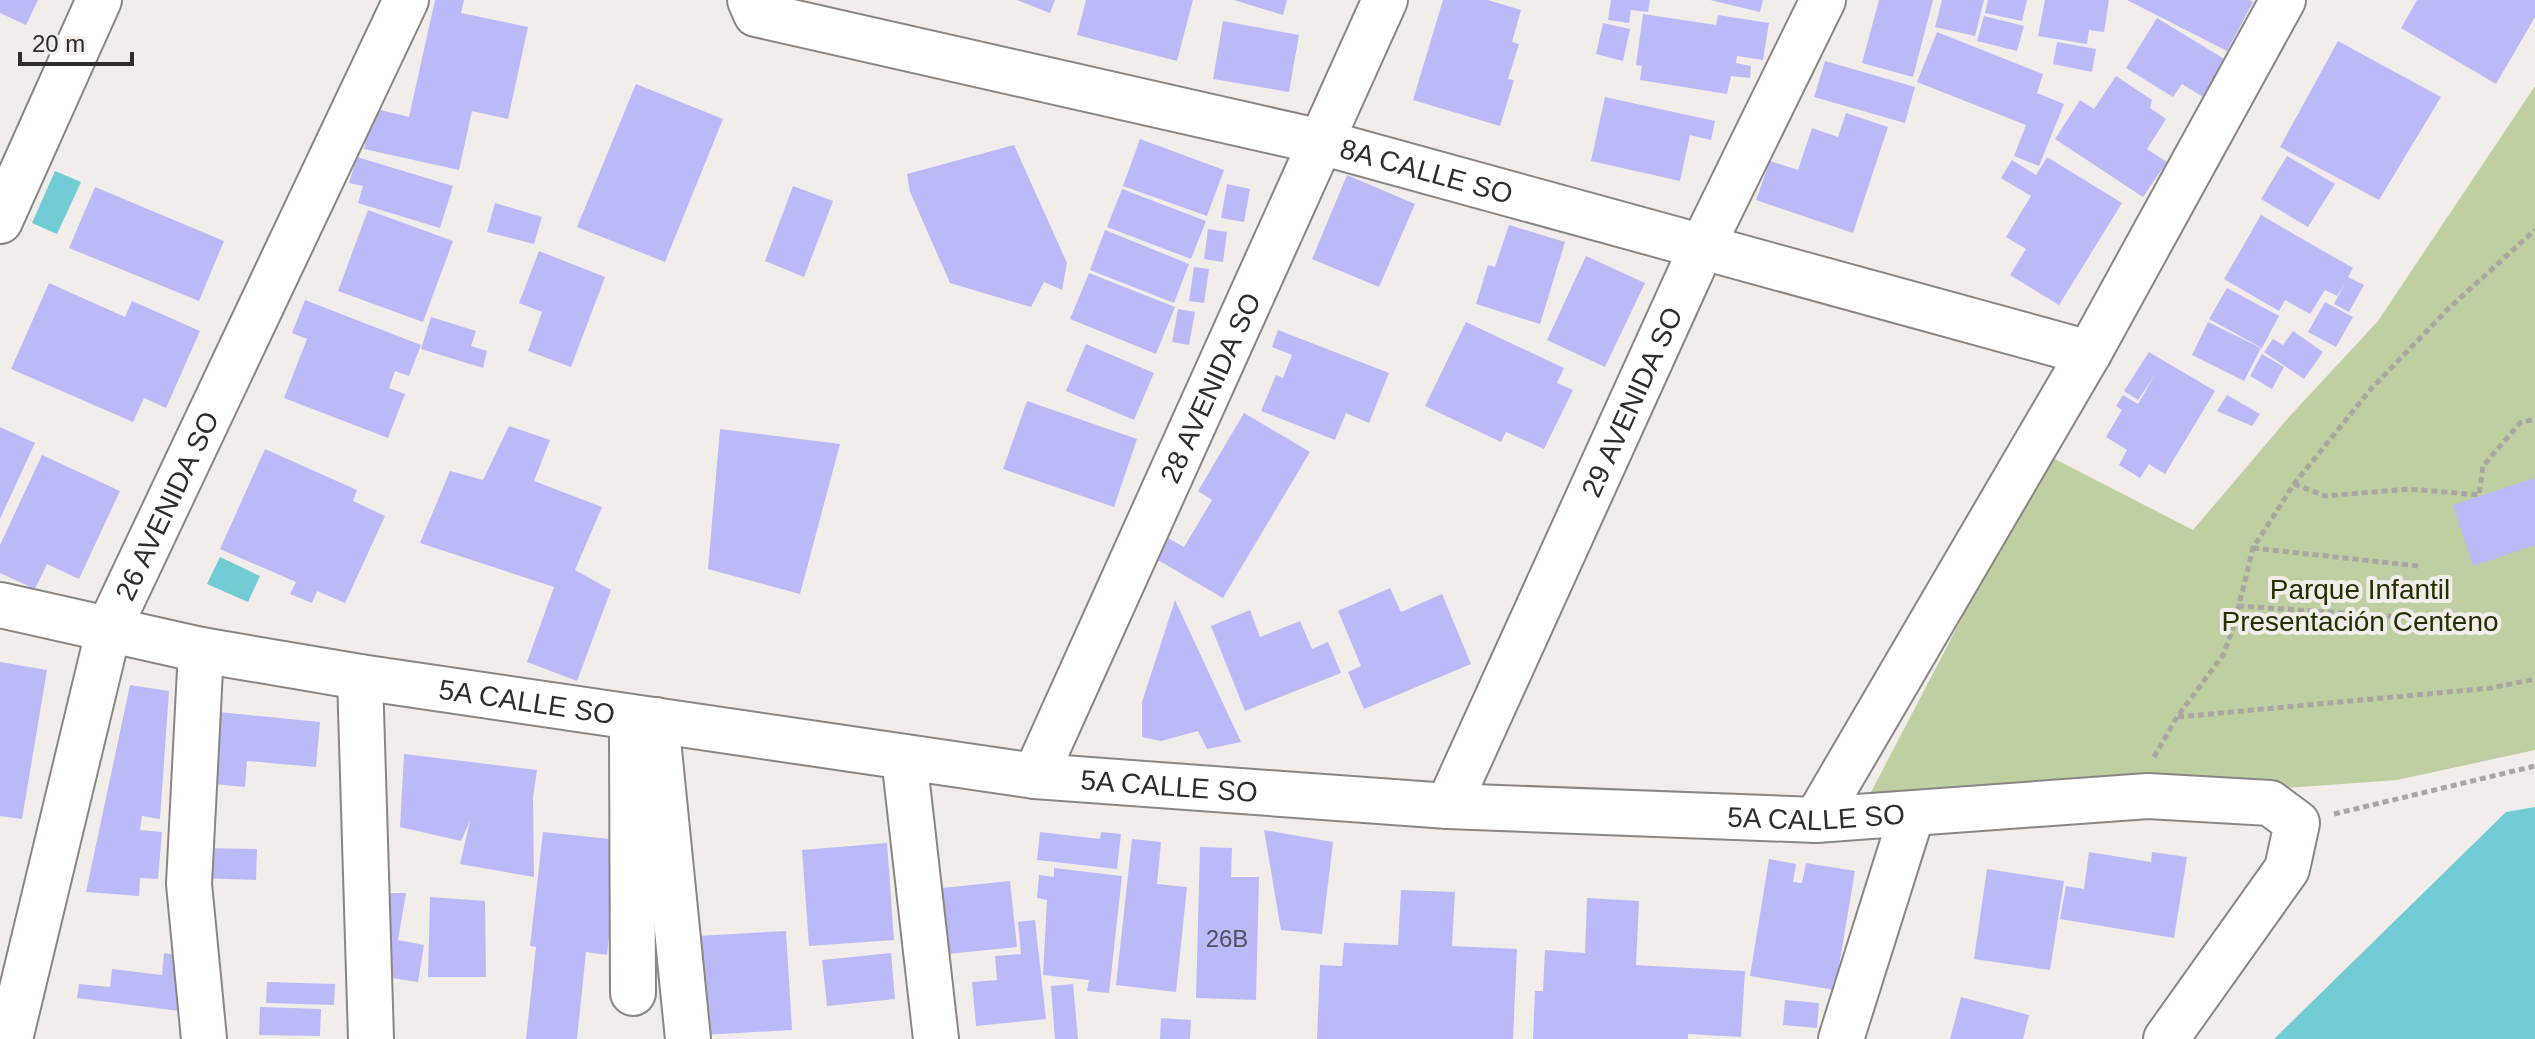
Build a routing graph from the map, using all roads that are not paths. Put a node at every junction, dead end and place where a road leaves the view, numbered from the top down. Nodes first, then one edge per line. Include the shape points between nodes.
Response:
1 (99, 0) edge
2 (406, 0) edge
3 (1385, 0) edge
4 (1823, 0) edge
5 (2283, 0) edge
6 (753, 7) edge
7 (1321, 142) junction
8 (0, 221) edge
9 (1702, 247) junction
10 (2089, 353) junction
11 (0, 605) edge
12 (109, 628) junction
13 (201, 650) junction
14 (360, 677) junction
15 (644, 718) junction
16 (904, 757) junction
17 (1035, 776) junction
18 (1448, 806) junction
19 (1912, 814) junction
20 (1816, 820) junction
21 (633, 993) dead end
22 (10, 1039) edge
23 (204, 1039) edge
24 (371, 1039) edge
25 (688, 1039) edge
26 (936, 1039) edge
27 (1841, 1039) edge
28 (2166, 1039) edge

1 - 8 street
2 - 12 street, 26 AVENIDA SO
3 - 7 street, 28 AVENIDA SO
4 - 9 street, 29 AVENIDA SO
5 - 10 street
6 - 7 street, 8A CALLE SO
7 - 9 street, 8A CALLE SO
7 - 17 street, 28 AVENIDA SO
9 - 10 street, 8A CALLE SO
9 - 18 street, 29 AVENIDA SO
10 - 20 street
11 - 12 street, 5A CALLE SO
12 - 13 street, 5A CALLE SO
12 - 22 street, 26 AVENIDA SO
13 - 14 street, 5A CALLE SO
13 - 23 street via 189,884
14 - 15 street, 5A CALLE SO
14 - 24 street
15 - 16 street, 5A CALLE SO
15 - 21 street
15 - 25 street
16 - 17 street, 5A CALLE SO
16 - 26 street
17 - 18 street, 5A CALLE SO
18 - 20 street, 5A CALLE SO
19 - 20 street, 5A CALLE SO
19 - 27 street
19 - 28 street, 5A CALLE SO via 2131,796 2270,803 2297,823 2287,869

